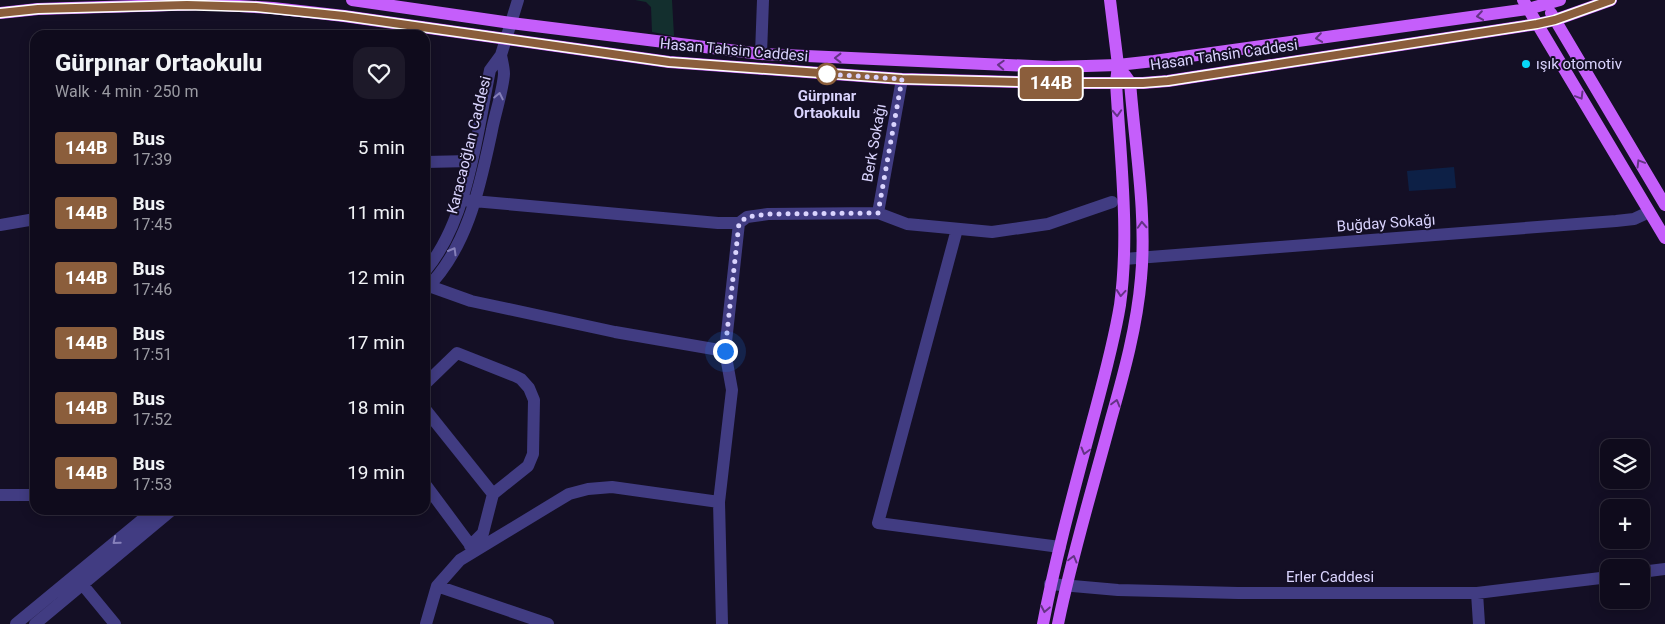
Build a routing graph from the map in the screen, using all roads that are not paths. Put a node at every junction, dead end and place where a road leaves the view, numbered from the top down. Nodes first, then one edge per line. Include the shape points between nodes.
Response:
1 (352, 0) edge
2 (518, 0) edge
3 (763, 0) edge
4 (1110, 0) edge
5 (1560, 0) edge
6 (1611, 0) edge
7 (374, 1) edge
8 (1545, 2) edge
9 (1525, 4) edge
10 (0, 13) edge
11 (1555, 20) junction
12 (511, 23) junction
13 (1537, 24) junction
14 (506, 39) junction
15 (761, 54) junction
16 (501, 55) junction
17 (1118, 65) junction
18 (902, 79) junction
19 (1116, 82) junction
20 (1130, 82) junction
21 (471, 161) junction
22 (430, 162) edge
23 (469, 201) junction
24 (1112, 202) dead end
25 (1665, 205) edge
26 (1649, 212) junction
27 (878, 213) junction
28 (30, 220) edge
29 (739, 223) junction
30 (0, 224) edge
31 (957, 228) junction
32 (1665, 238) edge
33 (1142, 258) junction
34 (1124, 259) junction
35 (430, 264) edge
36 (430, 284) edge
37 (430, 289) edge
38 (725, 351) junction
39 (430, 379) edge
40 (430, 415) edge
41 (430, 491) edge
42 (492, 494) junction
43 (0, 495) edge
44 (30, 495) edge
45 (719, 502) junction
46 (148, 515) edge
47 (166, 515) edge
48 (1060, 546) junction
49 (472, 548) junction
50 (1665, 569) edge
51 (1650, 571) edge
52 (1600, 578) edge
53 (82, 584) junction
54 (1050, 584) junction
55 (1066, 585) junction
56 (437, 586) junction
57 (1477, 593) junction
58 (16, 624) edge
59 (35, 624) edge
60 (115, 624) edge
61 (426, 624) edge
62 (548, 624) edge
63 (722, 624) edge
64 (1043, 624) edge
65 (1058, 624) edge
66 (1479, 624) edge

1 - 7 main road, Hasan Tahsin Caddesi
2 - 12 street, Karacaoğlan Caddesi
3 - 15 street
4 - 17 main road
5 - 8 main road, Hasan Tahsin Caddesi
6 - 11 main road, Hasan Tahsin Caddesi
7 - 12 main road, Hasan Tahsin Caddesi
8 - 9 main road, Hasan Tahsin Caddesi
8 - 11 main road
9 - 13 main road
9 -> 17 main road, Hasan Tahsin Caddesi
10 - 14 main road, Hasan Tahsin Caddesi via 214,5 273,8
11 - 13 main road, Hasan Tahsin Caddesi
25 -> 11 main road
12 - 14 street, Karacaoğlan Caddesi
12 - 15 main road, Hasan Tahsin Caddesi
13 - 20 main road, Hasan Tahsin Caddesi via 1168,81
13 -> 26 main road
14 - 16 street, Karacaoğlan Caddesi
14 - 18 main road, Hasan Tahsin Caddesi via 669,62
17 -> 15 main road, Hasan Tahsin Caddesi via 1054,67
16 - 21 street, Karacaoğlan Caddesi via 490,70
23 -> 16 street, Karacaoğlan Caddesi via 504,74
17 - 19 main road
17 - 20 main road
18 - 19 main road, Hasan Tahsin Caddesi
18 - 27 street, Berk Sokağı
19 - 20 main road, Hasan Tahsin Caddesi
19 -> 34 main road
33 -> 20 main road
21 - 22 street
21 - 23 street, Karacaoğlan Caddesi
23 - 29 street
23 - 35 street, Karacaoğlan Caddesi
36 -> 23 street, Karacaoğlan Caddesi via 462,235
24 - 31 street via 1048,224 992,232
26 - 32 main road
26 - 33 street, Buğday Sokağı via 1634,219 1616,221
27 - 29 street via 768,214 747,217
27 - 31 street via 907,224
28 - 30 street
29 - 38 street
31 - 48 street via 878,523
33 - 34 street, Buğday Sokağı
55 -> 33 main road via 1122,378 1138,308
34 -> 48 main road via 1120,305 1102,387
37 - 38 street via 615,332
38 - 45 street via 732,390
39 - 42 street via 457,353 515,376 529,388 534,400 532,459 525,469
40 - 42 street
41 - 49 street
42 - 49 street via 483,533
43 - 44 street
45 - 49 street via 612,487 588,489 569,494
45 - 63 street
46 -> 58 street
47 - 53 street
48 - 54 main road
49 - 56 street
50 - 51 street
52 - 57 street, Erler Caddesi
53 - 59 street
53 - 60 street
54 - 55 street, Erler Caddesi
54 -> 64 main road
55 - 57 street, Erler Caddesi via 1118,590 1238,593
55 - 65 main road
56 - 61 street
56 - 62 street
57 - 66 street

